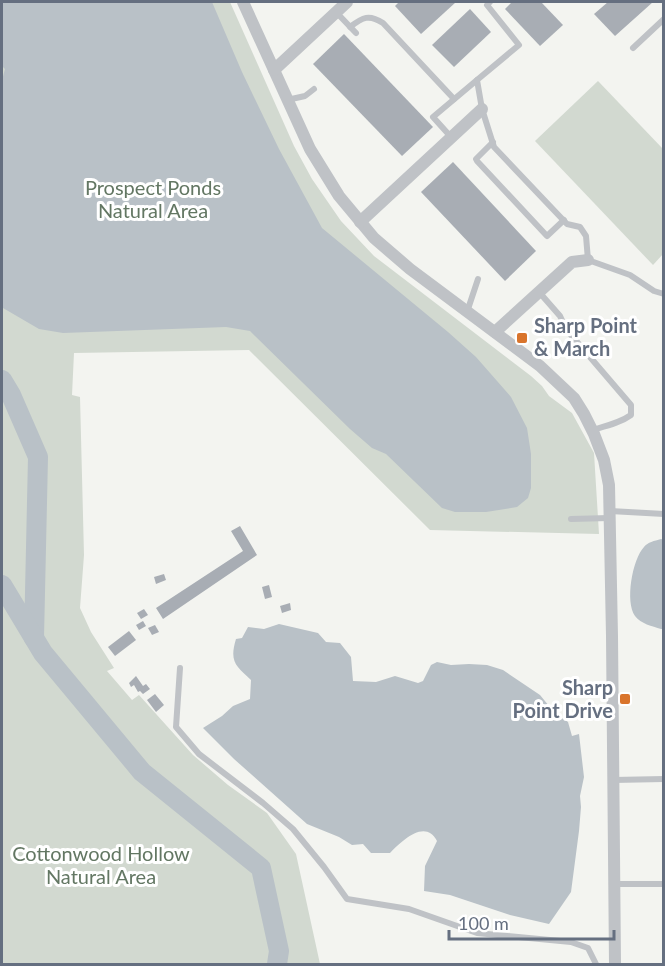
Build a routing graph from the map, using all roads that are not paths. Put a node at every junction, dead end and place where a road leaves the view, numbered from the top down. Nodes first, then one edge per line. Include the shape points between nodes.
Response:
1 (243, 2) edge
2 (347, 2) edge
3 (490, 2) edge
4 (336, 12) junction
5 (663, 19) edge
6 (350, 27) junction
7 (356, 33) dead end
8 (633, 48) dead end
9 (274, 70) junction
10 (477, 80) junction
11 (314, 89) dead end
12 (453, 99) junction
13 (287, 100) junction
14 (482, 109) junction
15 (452, 137) junction
16 (493, 142) junction
17 (564, 220) junction
18 (360, 222) junction
19 (588, 260) junction
20 (478, 279) dead end
21 (539, 292) junction
22 (663, 294) edge
23 (467, 312) junction
24 (495, 333) junction
25 (592, 430) junction
26 (663, 514) edge
27 (610, 515) junction
28 (571, 519) dead end
29 (180, 668) dead end
30 (663, 779) edge
31 (614, 780) junction
32 (614, 884) junction
33 (663, 884) edge
34 (596, 964) edge
35 (615, 964) edge

1 - 9 street
2 - 4 street
3 - 10 lane via 487,5 519,45
4 - 6 lane
4 - 9 street
5 - 8 lane
6 - 7 lane
6 - 12 lane via 367,17 383,23
9 - 13 street
10 - 12 lane
10 - 14 lane
11 - 13 lane via 305,96
12 - 15 lane via 433,117
13 - 18 street via 310,149
14 - 15 street
14 - 16 lane
15 - 18 street
16 - 17 lane
16 - 17 lane via 477,161 547,236
17 - 19 lane via 580,227 586,237
18 - 23 street via 410,269
19 - 21 street via 572,262
19 - 22 lane via 630,275
20 - 23 lane
21 - 24 street
21 - 25 lane via 631,405 631,415
23 - 24 street
24 - 25 street via 540,366 574,398
25 - 27 street via 604,460
26 - 27 lane
27 - 28 lane
27 - 31 street
29 - 34 lane via 176,727 199,754 293,829 347,899 409,909 477,933 571,942 588,948
30 - 31 lane
31 - 32 street
32 - 33 lane
32 - 35 street

